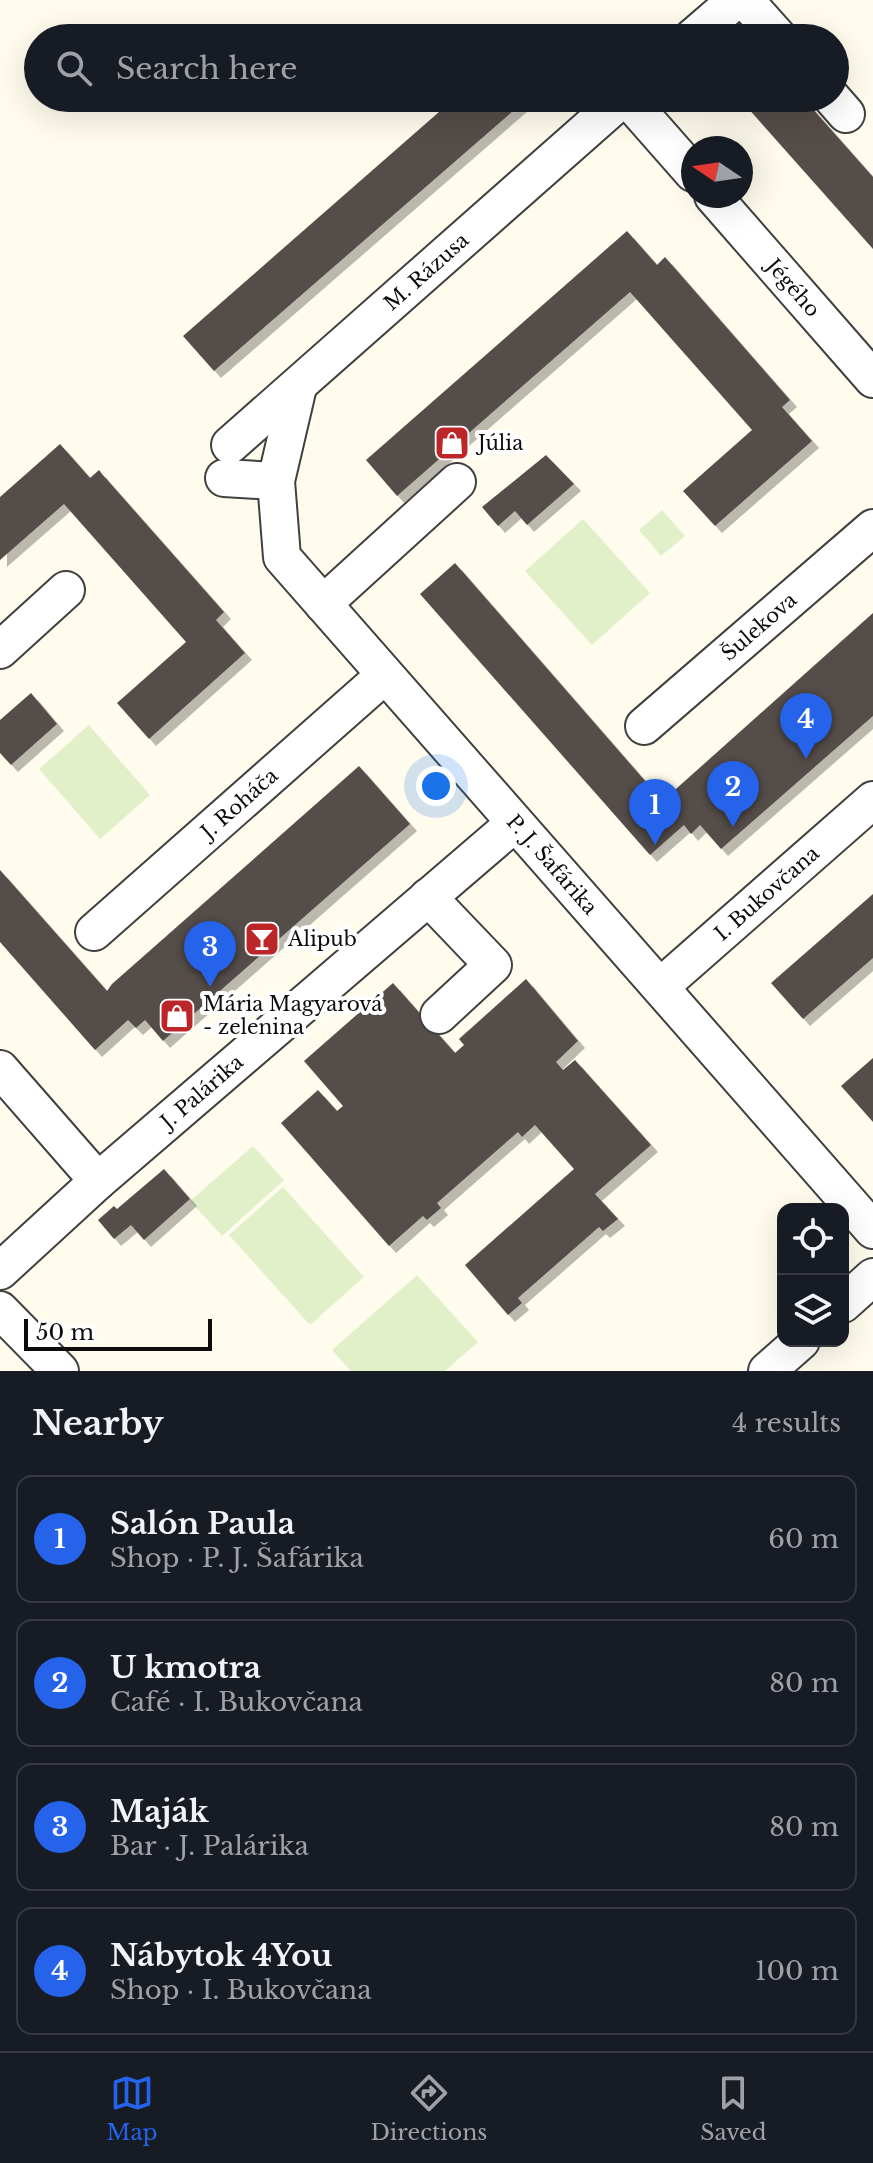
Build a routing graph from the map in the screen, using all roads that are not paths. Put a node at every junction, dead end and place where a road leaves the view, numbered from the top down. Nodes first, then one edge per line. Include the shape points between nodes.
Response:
1 (736, 0) edge
2 (745, 0) edge
3 (708, 24) edge
4 (766, 24) edge
5 (609, 112) edge
6 (638, 112) edge
7 (681, 160) edge
8 (723, 208) edge
9 (873, 379) edge
10 (298, 387) junction
11 (276, 481) junction
12 (457, 482) dead end
13 (873, 528) edge
14 (66, 590) dead end
15 (323, 604) junction
16 (0, 650) edge
17 (385, 675) junction
18 (644, 726) dead end
19 (873, 800) edge
20 (515, 823) junction
21 (428, 897) junction
22 (94, 932) dead end
23 (660, 987) junction
24 (439, 1015) dead end
25 (0, 1069) edge
26 (98, 1181) junction
27 (873, 1230) edge
28 (0, 1271) edge
29 (873, 1277) edge
30 (849, 1299) edge
31 (0, 1310) edge
32 (794, 1347) edge
33 (60, 1371) edge
34 (767, 1371) edge

1 - 3 street
2 - 4 street
5 - 10 street, M. Rázusa
6 - 7 street
8 - 9 street, Jégého
10 - 11 street, P. J. Šafárika
10 - 11 street, M. Rázusa via 227,462
11 - 15 street, P. J. Šafárika via 282,557
12 - 15 street
13 - 18 street, Šulekova
14 - 16 street
15 - 17 street, P. J. Šafárika
17 - 20 street, P. J. Šafárika
17 - 22 street, J. Roháča
19 - 23 street, I. Bukovčana
20 - 21 street, J. Palárika
20 - 23 street, P. J. Šafárika
21 - 24 street via 493,965
21 - 26 street, J. Palárika
23 - 27 street, P. J. Šafárika
25 - 26 street
26 - 28 street, J. Palárika
29 - 30 street
31 - 33 street
32 - 34 street

